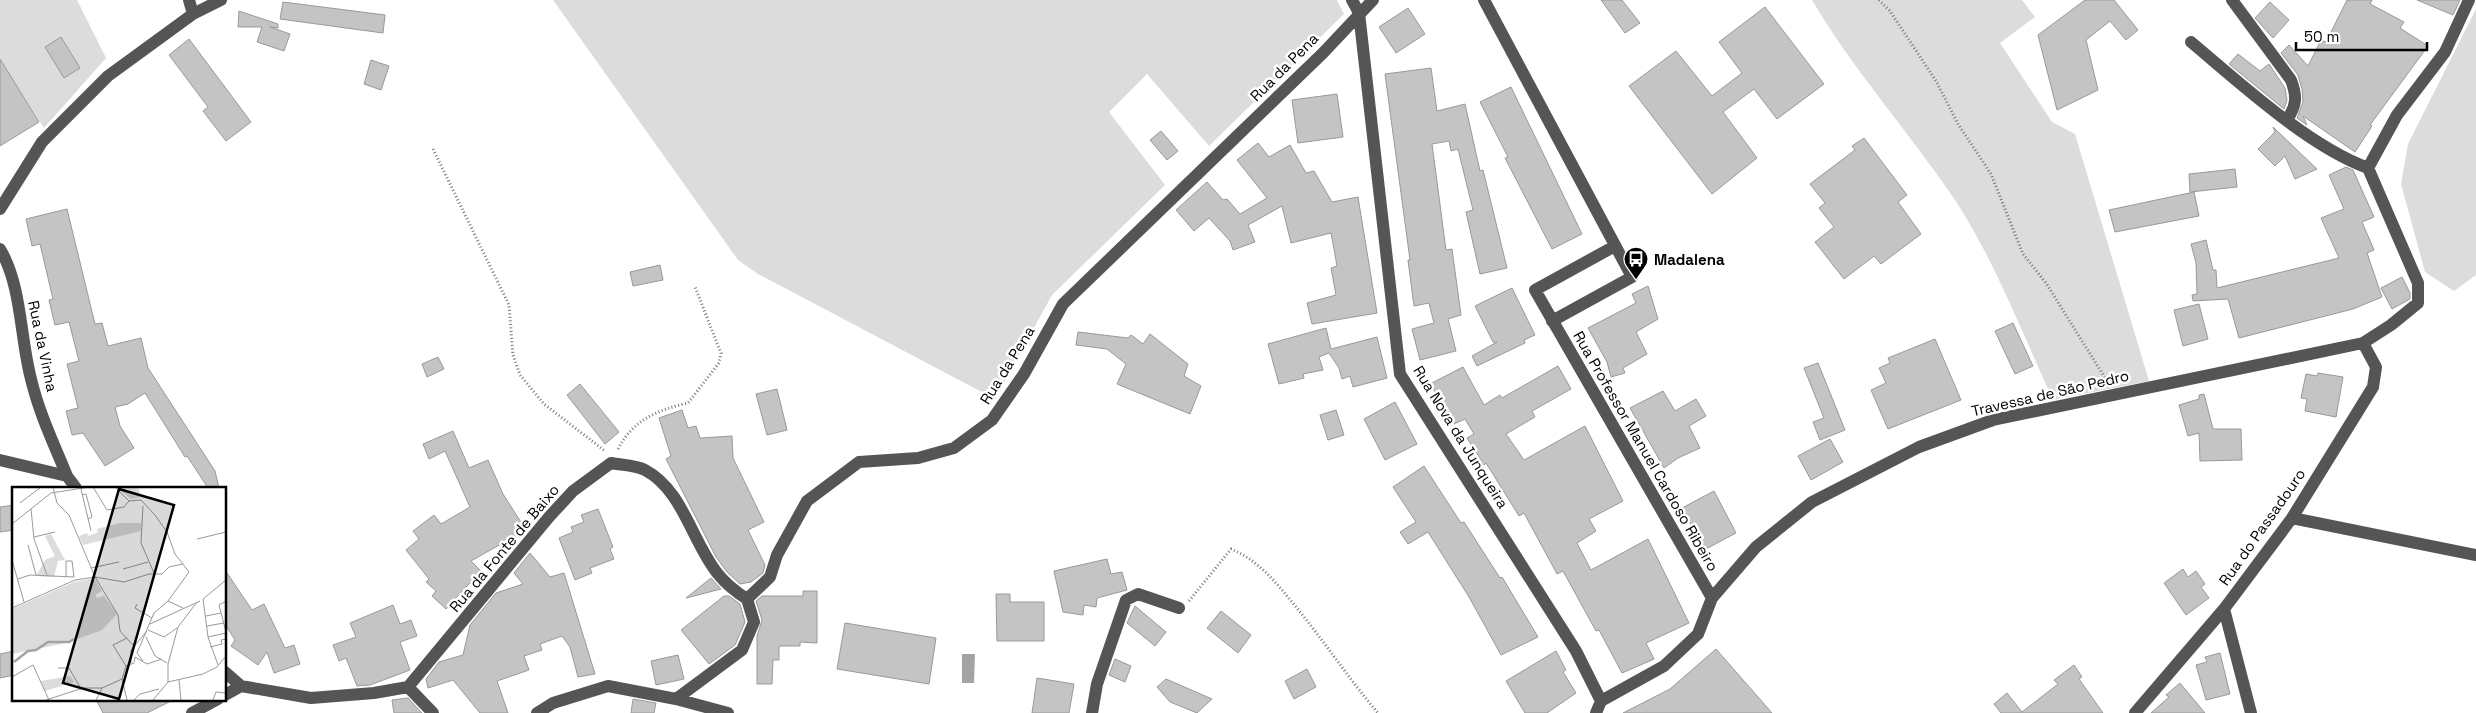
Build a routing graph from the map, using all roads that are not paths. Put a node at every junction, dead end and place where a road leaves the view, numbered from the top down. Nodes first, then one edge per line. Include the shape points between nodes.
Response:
1 (189, 0) edge
2 (221, 0) edge
3 (1352, 0) edge
4 (1373, 0) edge
5 (1484, 0) edge
6 (2232, 0) edge
7 (2470, 0) edge
8 (1358, 13) junction
9 (193, 14) junction
10 (2191, 42) dead end
11 (2287, 120) junction
12 (2368, 168) junction
13 (0, 209) edge
14 (1615, 246) junction
15 (0, 249) edge
16 (1552, 321) junction
17 (2364, 343) junction
18 (0, 460) edge
19 (67, 476) junction
20 (75, 487) edge
21 (2292, 518) junction
22 (2476, 554) edge
23 (1712, 598) junction
24 (747, 599) junction
25 (1179, 608) road end
26 (2224, 609) junction
27 (226, 673) edge
28 (240, 686) junction
29 (408, 687) junction
30 (226, 694) edge
31 (676, 699) junction
32 (216, 700) edge
33 (1598, 707) edge
34 (192, 713) edge
35 (433, 713) edge
36 (536, 713) edge
37 (728, 713) edge
38 (1092, 713) edge
39 (2135, 713) edge
40 (2251, 713) edge

1 - 9 street
2 - 9 street
3 - 8 street, Rua Nova da Junqueira
4 - 8 street, Rua da Pena
5 - 14 street, Rua Professor Manuel Cardoso Ribeiro
6 - 11 street via 2291,80 2296,95 2295,107
7 - 12 street via 2444,52 2397,115
8 - 24 street, Rua da Pena via 1323,53 1063,304 1024,374 992,420 954,448 918,458 859,462 807,501 777,555 770,577
8 - 33 street, Rua Nova da Junqueira via 1400,374 1576,651
9 - 13 street via 101,83 42,142
10 - 11 street
11 - 12 street via 2348,160
12 - 17 street via 2418,283 2418,303
14 - 16 street, Rua Professor Manuel Cardoso Ribeiro via 1632,277
14 - 16 street, Rua Professor Manuel Cardoso Ribeiro via 1535,290
15 - 19 street, Rua da Vinha via 15,289 31,379
16 - 23 street, Rua Professor Manuel Cardoso Ribeiro
17 - 21 street, Rua do Passadouro via 2376,367 2373,387
17 - 23 street, Travessa de São Pedro via 1993,420 1919,447 1812,502 1756,547
18 - 19 street
19 - 20 street, Rua da Vinha
21 - 22 street
21 - 26 street, Rua do Passadouro
23 - 33 street, Travessa de São Pedro via 1698,634 1664,666
24 - 29 street, Rua da Fonte de Baixo via 717,574 661,481 644,469 613,460 573,491 549,517
24 - 31 street via 754,622 742,650
25 - 38 street via 1138,594 1126,600 1097,684
26 - 39 street, Rua do Passadouro
26 - 40 street
27 - 28 street
28 - 29 street via 311,698
28 - 30 street
29 - 35 street
31 - 36 street via 608,686 553,703
31 - 37 street
32 - 34 street

